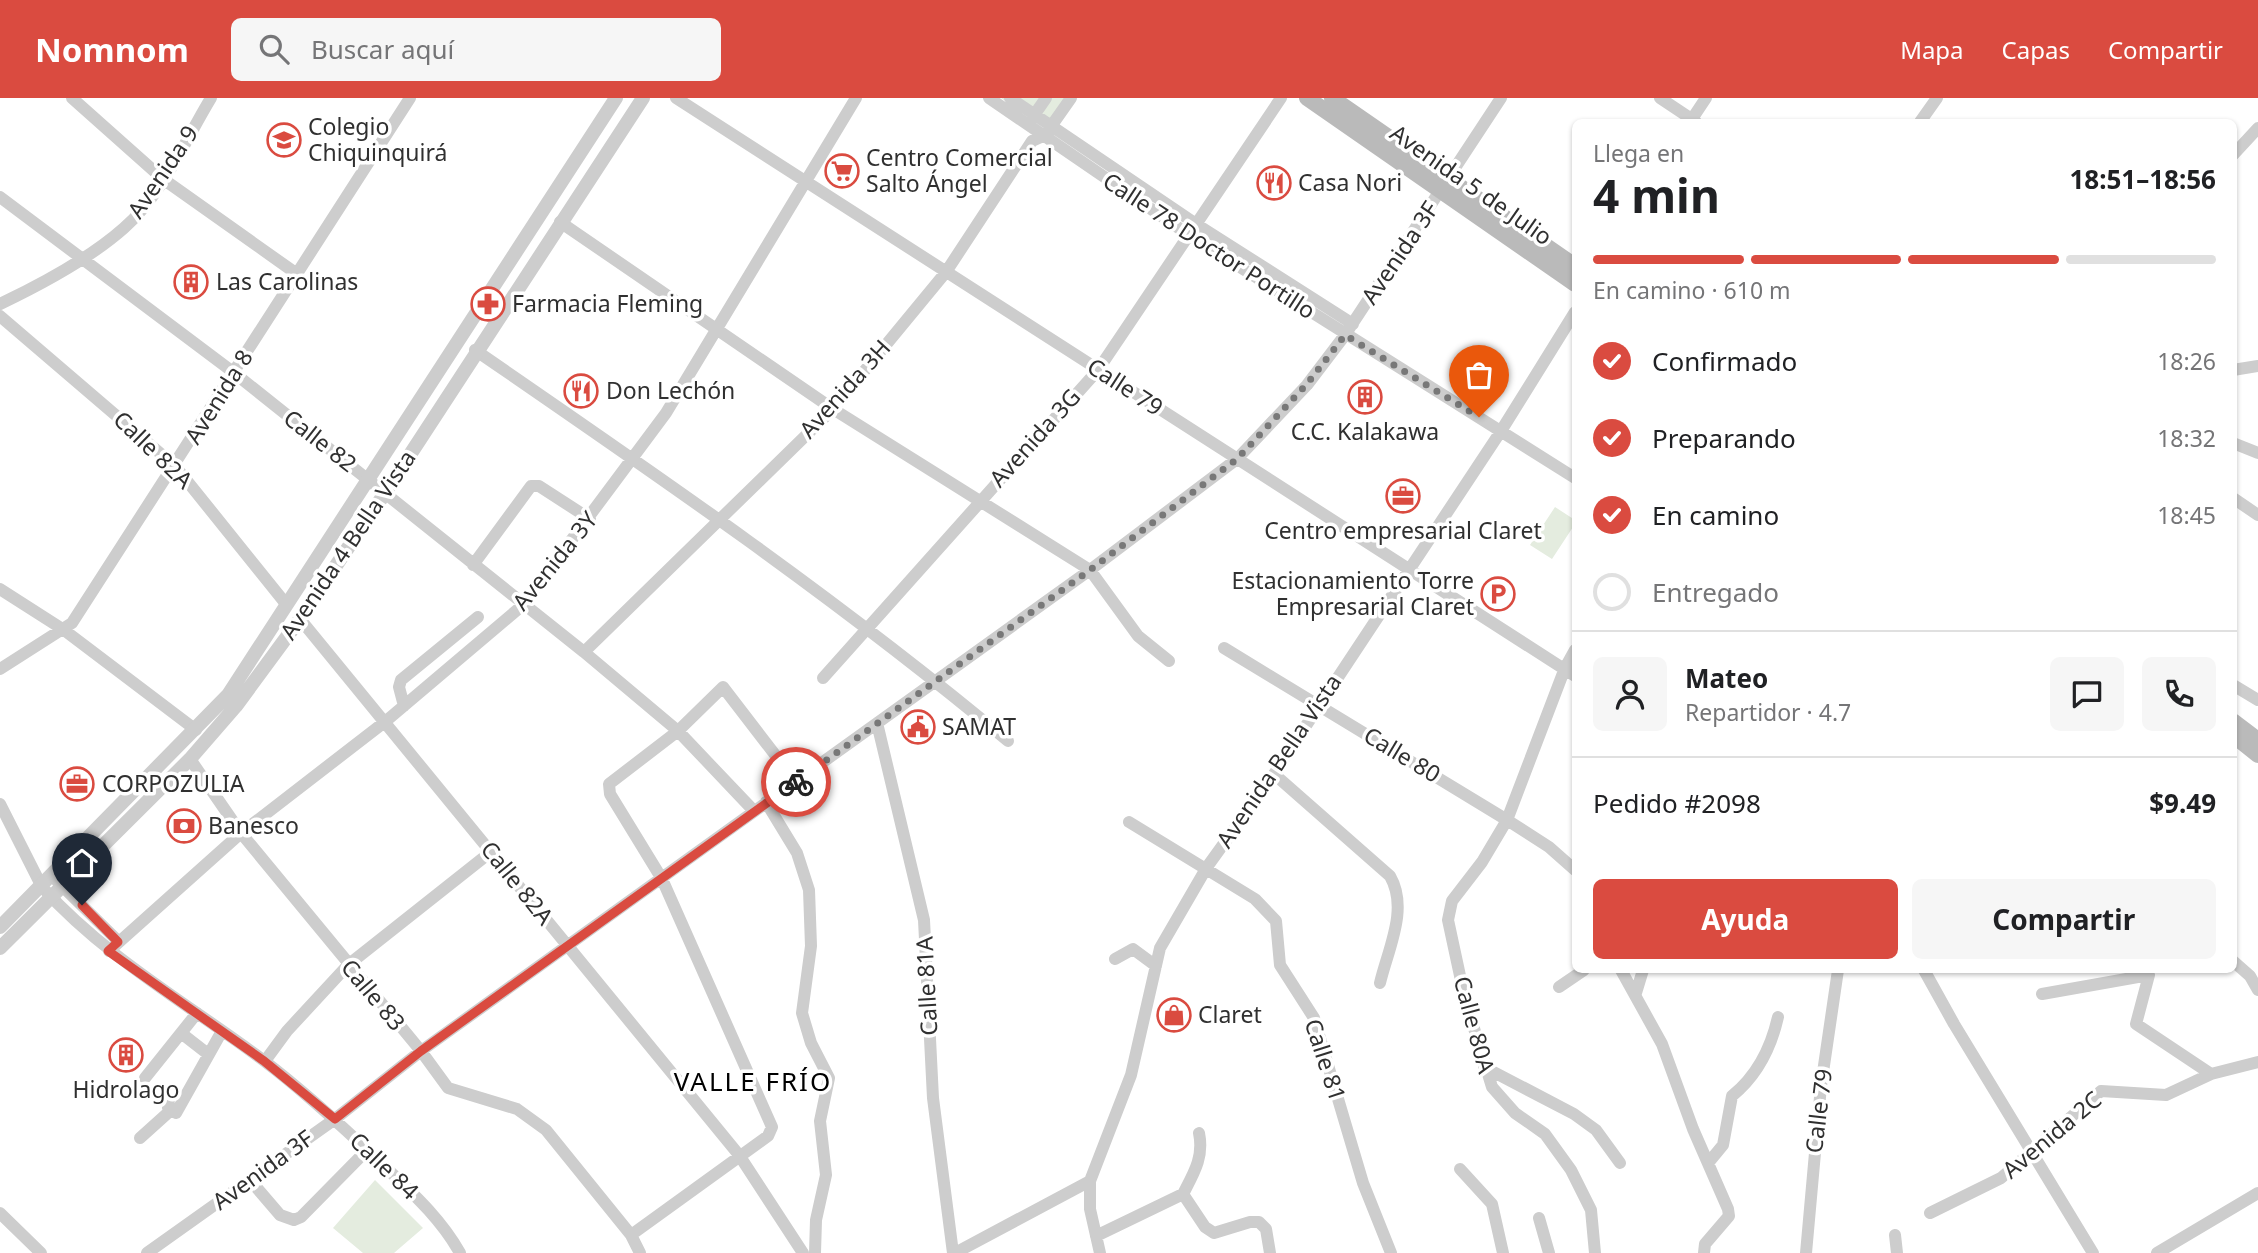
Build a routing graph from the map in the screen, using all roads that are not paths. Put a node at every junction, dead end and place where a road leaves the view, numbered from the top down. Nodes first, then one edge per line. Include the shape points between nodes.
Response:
1 (72, 98) edge
2 (211, 98) edge
3 (410, 98) edge
4 (615, 98) edge
5 (643, 98) edge
6 (676, 98) edge
7 (856, 98) edge
8 (989, 98) edge
9 (1010, 98) edge
10 (1045, 98) edge
11 (1071, 98) edge
12 (1281, 98) edge
13 (1307, 98) edge
14 (1332, 98) edge
15 (1501, 98) edge
16 (1660, 98) edge
17 (1706, 98) edge
18 (1937, 98) edge
19 (1032, 119) junction
20 (1690, 119) edge
21 (1694, 119) edge
22 (1922, 119) edge
23 (2258, 128) edge
24 (1048, 131) junction
25 (1032, 141) junction
26 (2237, 151) edge
27 (163, 179) junction
28 (807, 181) junction
29 (1444, 186) junction
30 (0, 197) edge
31 (560, 222) junction
32 (1193, 230) junction
33 (81, 258) junction
34 (1572, 264) edge
35 (946, 272) junction
36 (297, 274) junction
37 (1572, 282) edge
38 (0, 304) edge
39 (0, 316) edge
40 (1572, 317) edge
41 (716, 330) junction
42 (1349, 330) junction
43 (475, 350) junction
44 (2258, 366) edge
45 (2237, 369) edge
46 (1098, 370) junction
47 (233, 372) junction
48 (833, 408) junction
49 (1501, 430) junction
50 (2237, 445) edge
51 (2258, 453) edge
52 (634, 459) junction
53 (1237, 459) junction
54 (175, 467) junction
55 (1572, 476) edge
56 (369, 480) junction
57 (384, 493) junction
58 (979, 501) junction
59 (2237, 501) edge
60 (2258, 515) edge
61 (590, 519) junction
62 (718, 519) junction
63 (473, 565) junction
64 (1407, 568) junction
65 (1090, 570) junction
66 (0, 589) edge
67 (286, 604) junction
68 (523, 605) junction
69 (478, 617) dead end
70 (300, 619) junction
71 (867, 628) junction
72 (64, 630) junction
73 (1224, 648) dead end
74 (584, 652) junction
75 (1168, 661) dead end
76 (0, 669) edge
77 (1570, 672) edge
78 (823, 678) dead end
79 (935, 680) junction
80 (2237, 687) edge
81 (2258, 700) edge
82 (1318, 704) junction
83 (404, 706) junction
84 (386, 721) junction
85 (877, 723) junction
86 (2237, 724) edge
87 (196, 730) junction
88 (678, 731) junction
89 (2237, 738) edge
90 (2258, 740) edge
91 (1008, 741) dead end
92 (2258, 755) edge
93 (190, 759) junction
94 (1274, 774) junction
95 (796, 782) junction
96 (766, 802) junction
97 (0, 804) edge
98 (754, 811) junction
99 (1507, 820) junction
100 (1129, 822) dead end
101 (241, 833) junction
102 (492, 851) junction
103 (1206, 867) junction
104 (1572, 867) edge
105 (662, 878) junction
106 (58, 881) junction
107 (47, 892) junction
108 (0, 928) edge
109 (118, 942) junction
110 (568, 945) junction
111 (0, 948) edge
112 (108, 951) junction
113 (1115, 959) dead end
114 (348, 965) junction
115 (1156, 965) junction
116 (2237, 965) edge
117 (1580, 973) edge
118 (1623, 973) edge
119 (1642, 973) edge
120 (1838, 973) edge
121 (1926, 973) edge
122 (2145, 973) edge
123 (2150, 973) edge
124 (1380, 983) dead end
125 (1559, 987) dead end
126 (2258, 990) edge
127 (1636, 993) junction
128 (2042, 994) dead end
129 (197, 1013) junction
130 (1778, 1017) dead end
131 (222, 1031) junction
132 (181, 1033) junction
133 (421, 1051) junction
134 (208, 1054) junction
135 (264, 1061) junction
136 (2258, 1062) edge
137 (1484, 1067) junction
138 (2211, 1074) junction
139 (145, 1078) dead end
140 (335, 1119) junction
141 (1199, 1133) dead end
142 (140, 1139) dead end
143 (367, 1150) junction
144 (2034, 1152) junction
145 (739, 1155) junction
146 (1709, 1162) junction
147 (1620, 1163) dead end
148 (1460, 1169) dead end
149 (250, 1180) junction
150 (1090, 1181) junction
151 (2258, 1193) edge
152 (1183, 1194) junction
153 (0, 1213) edge
154 (1930, 1213) dead end
155 (1539, 1218) dead end
156 (631, 1235) junction
157 (1895, 1235) dead end
158 (1096, 1236) junction
159 (41, 1253) edge
160 (147, 1253) edge
161 (460, 1253) edge
162 (640, 1253) edge
163 (803, 1253) edge
164 (815, 1253) edge
165 (954, 1253) edge
166 (1100, 1253) edge
167 (1270, 1253) edge
168 (1391, 1253) edge
169 (1503, 1253) edge
170 (1549, 1253) edge
171 (1595, 1253) edge
172 (1704, 1253) edge
173 (1806, 1253) edge
174 (1897, 1253) edge
175 (2093, 1253) edge
176 (2157, 1253) edge

1 - 27 street
2 - 27 street, Avenida 9
3 - 36 street, Avenida 8
4 - 56 street, Avenida 4 Bella Vista
5 - 31 street, Avenida 4 Bella Vista
6 - 28 street, Calle 79
7 - 28 street, Avenida 3Y
8 - 19 street, Calle 78 Doctor Portillo
9 - 19 street, Calle 78 Doctor Portillo
10 - 19 street
11 - 24 street
12 - 32 street, Avenida 3G
13 - 29 main road, Avenida 5 de Julio
14 - 29 main road, Avenida 5 de Julio
15 - 29 street, Avenida 3F
16 - 20 street
17 - 21 street
18 - 22 street
19 - 24 street, Calle 78 Doctor Portillo
19 - 25 street
23 - 26 street
24 - 25 street
24 - 32 street, Calle 78 Doctor Portillo
25 - 35 street, Avenida 3H
27 - 33 street, Avenida 9 via 124,228
27 - 36 street
28 - 35 street, Calle 79
28 - 41 street, Avenida 3Y
29 - 34 main road, Avenida 5 de Julio
29 - 37 main road, Avenida 5 de Julio
29 - 42 street, Avenida 3F
30 - 33 street, Calle 82
31 - 41 street
31 - 43 street, Avenida 4 Bella Vista
32 - 42 street, Calle 78 Doctor Portillo
32 - 46 street, Avenida 3G
33 - 38 street, Avenida 9
33 - 47 street, Calle 82
35 - 46 street, Calle 79
35 - 48 street, Avenida 3H
36 - 47 street, Avenida 8
39 - 54 street, Calle 82A
40 - 49 street, Avenida Bella Vista
41 - 48 street
41 - 52 street, Avenida 3Y
42 - 49 street, Calle 78 Doctor Portillo
42 - 53 street, Avenida 3F via 1307,384
43 - 52 street
43 - 57 street, Avenida 4 Bella Vista
44 - 45 street
46 - 53 street, Calle 79
46 - 58 street, Avenida 3G
47 - 54 street, Avenida 8
47 - 56 street, Calle 82
48 - 58 street
48 - 62 street, Avenida 3H
49 - 55 street, Calle 78 Doctor Portillo
49 - 64 street, Avenida Bella Vista
50 - 51 street
52 - 61 street, Avenida 3Y
52 - 62 street
53 - 64 street, Calle 79
53 - 65 street, Avenida 3F
54 - 67 street, Calle 82A
54 - 72 street, Avenida 8
56 - 57 street, Calle 82
56 - 67 street, Avenida 4 Bella Vista
57 - 63 street, Calle 82
57 - 70 street, Avenida 4 Bella Vista
58 - 65 street
58 - 71 street, Avenida 3G
59 - 60 street
61 - 63 street via 539,486 531,486
61 - 68 street, Avenida 3Y
62 - 71 street
62 - 74 street, Avenida 3H
63 - 68 street, Calle 82
64 - 77 street, Calle 79
64 - 82 street, Avenida Bella Vista
65 - 75 street via 1138,636
65 - 79 street, Avenida 3F
66 - 72 street
67 - 87 street, Avenida 4 Bella Vista via 228,695
68 - 74 street, Calle 82
68 - 83 street, Avenida 3Y
69 - 83 street via 401,680
70 - 84 street, Calle 82A
70 - 93 street, Avenida 4 Bella Vista
71 - 78 street, Avenida 3G
71 - 79 street
72 - 76 street, Avenida 8
72 - 87 street
73 - 82 street, Calle 80
74 - 88 street, Calle 82
77 - 99 street, Calle 80A
79 - 85 street, Avenida 3F
79 - 91 street
80 - 81 street
82 - 94 street, Avenida Bella Vista
82 - 99 street, Calle 80
83 - 84 street, Avenida 3Y
84 - 101 street, Avenida 3Y
84 - 102 street, Calle 82A
85 - 95 street, Avenida 3F
85 - 165 street, Calle 81A via 923,920 933,1098
86 - 90 main road
87 - 106 street, Avenida 4 Bella Vista
88 - 95 street via 720,689 726,689
88 - 98 street, Calle 82
88 - 105 street via 609,784 610,794
89 - 92 main road
93 - 101 street, Calle 83
93 - 106 street, Avenida 4 Bella Vista
94 - 103 street, Avenida Bella Vista
94 - 124 street via 1396,886 1400,909
95 - 96 street, Avenida 3F
96 - 98 street, Avenida 3F
96 - 164 street via 797,853 809,890 811,946 802,1013 829,1078 820,1121 826,1175 816,1220
97 - 107 street, Calle 84
98 - 105 street, Avenida 3F
99 - 104 street, Calle 80
99 - 137 street, Calle 80A via 1448,909
100 - 103 street, Calle 81
101 - 109 street, Avenida 3Y
101 - 114 street, Calle 83
102 - 110 street, Calle 82A
102 - 114 street
103 - 115 street, Avenida Bella Vista via 1160,948
103 - 168 street, Calle 81 via 1255,899 1276,921 1280,965 1314,1018 1363,1183
105 - 110 street, Avenida 3F
105 - 145 street via 772,1127 768,1136
106 - 107 street, Avenida 4 Bella Vista
106 - 109 street
107 - 108 street, Avenida 4 Bella Vista
107 - 111 street, Avenida 4 Bella Vista
107 - 112 street, Calle 84
109 - 112 street, Avenida 3Y
110 - 133 street, Avenida 3F
110 - 145 street, Calle 82A
112 - 129 street, Calle 84
113 - 115 street via 1133,949
114 - 133 street, Calle 83
114 - 135 street
115 - 150 street, Avenida Bella Vista via 1131,1075
116 - 126 street
117 - 125 street
118 - 127 street
119 - 127 street
120 - 173 street, Calle 79 via 1821,1086
121 - 144 street
122 - 128 street
123 - 138 street via 2136,1024
127 - 146 street via 1662,1044
129 - 131 street, Calle 84
129 - 132 street
130 - 146 street via 1768,1053 1732,1096 1723,1146
131 - 134 street
131 - 135 street, Calle 84
132 - 134 street
132 - 139 street
133 - 140 street, Avenida 3F
133 - 156 street, Calle 83 via 448,1088 517,1110 546,1130
134 - 142 street via 179,1111 169,1105
135 - 140 street, Calle 84
136 - 138 street, Avenida 2C
137 - 147 street via 1574,1114 1596,1130
137 - 171 street, Calle 80A via 1492,1087 1515,1113 1545,1134 1571,1170 1591,1210
138 - 144 street, Avenida 2C via 2166,1095 2101,1091
140 - 143 street, Calle 84
140 - 149 street, Avenida 3F
141 - 152 street via 1198,1165
143 - 149 street via 294,1220 279,1215
143 - 161 street, Calle 84 via 436,1218
144 - 154 street, Avenida 2C via 1988,1186
144 - 175 street
145 - 156 street
145 - 163 street, Calle 82A
146 - 172 street via 1729,1216 1705,1244
148 - 169 street via 1492,1204
149 - 160 street, Avenida 3F
150 - 158 street, Avenida Bella Vista
150 - 165 street
151 - 176 street
152 - 158 street
152 - 167 street via 1213,1233 1259,1222 1266,1229
153 - 159 street
155 - 170 street
156 - 162 street, Calle 83
157 - 174 street
158 - 166 street, Avenida Bella Vista

